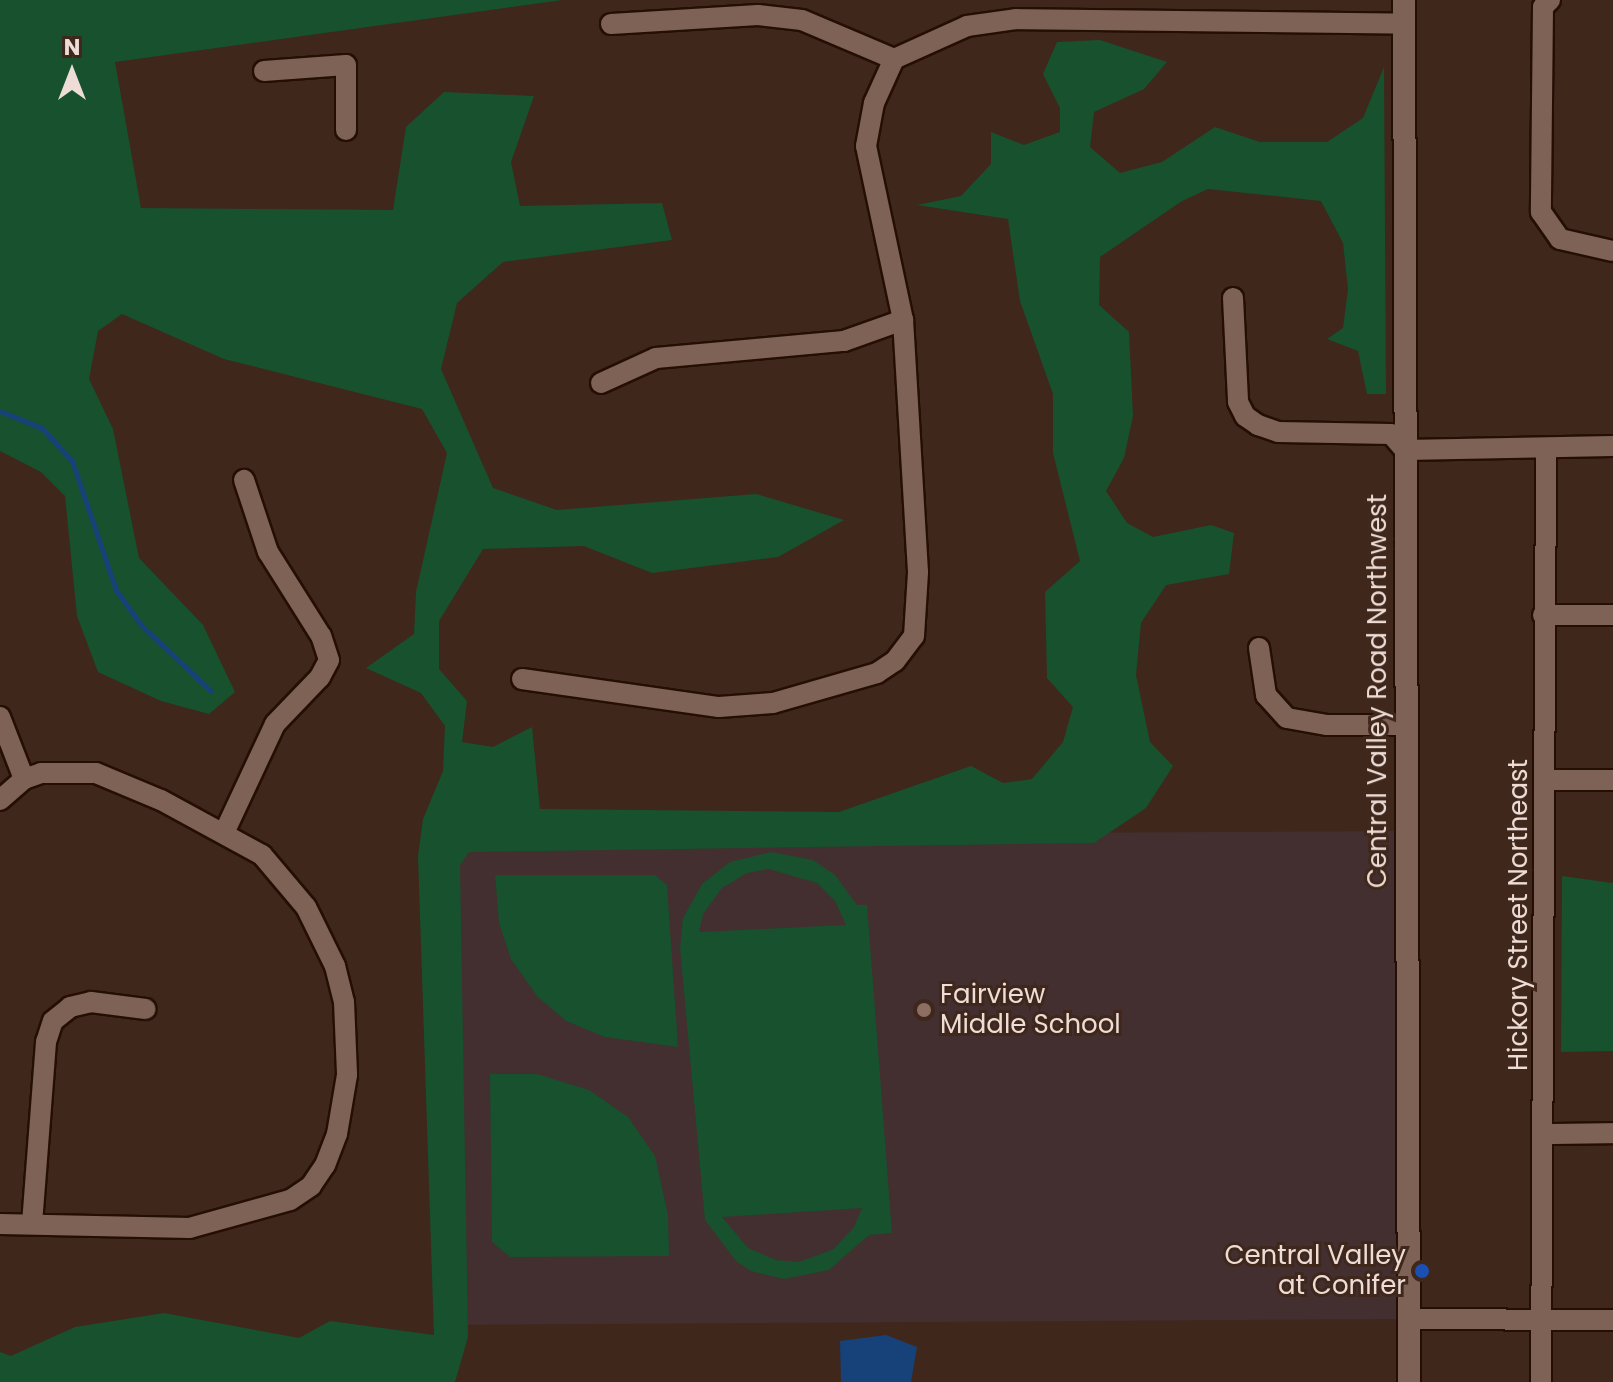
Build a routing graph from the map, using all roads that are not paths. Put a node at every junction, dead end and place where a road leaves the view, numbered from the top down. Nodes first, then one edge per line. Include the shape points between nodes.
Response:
1 (1404, 0) edge
2 (1550, 0) edge
3 (611, 24) dead end
4 (1404, 24) junction
5 (894, 59) junction
6 (264, 71) dead end
7 (346, 130) dead end
8 (1613, 251) edge
9 (1233, 298) dead end
10 (903, 320) junction
11 (601, 383) dead end
12 (1613, 446) edge
13 (1546, 448) junction
14 (1405, 450) junction
15 (244, 480) dead end
16 (1543, 615) junction
17 (1613, 615) edge
18 (1259, 648) dead end
19 (522, 679) dead end
20 (0, 717) edge
21 (1407, 725) junction
22 (24, 779) junction
23 (1545, 780) junction
24 (1613, 780) edge
25 (0, 800) edge
26 (224, 833) junction
27 (146, 1009) dead end
28 (1613, 1133) edge
29 (1545, 1134) junction
30 (0, 1224) edge
31 (32, 1224) junction
32 (1408, 1319) junction
33 (1544, 1320) junction
34 (1613, 1320) edge
35 (1409, 1382) edge
36 (1541, 1382) edge

1 - 4 main road, Central Valley Road Northwest
2 - 8 street via 1543,7 1541,212 1560,239
3 - 5 street via 758,15 802,20
4 - 5 street via 1016,19 967,26
4 - 14 main road, Central Valley Road Northwest
5 - 10 street via 874,103 866,146
6 - 7 street via 346,65
9 - 14 street via 1233,369 1245,416 1278,432 1391,434
10 - 11 street via 844,341 656,358
10 - 19 street via 918,572 914,636 895,661 851,684 773,703 719,707
12 - 13 street
13 - 14 street
13 - 16 street, Hickory Street Northeast
14 - 21 main road, Central Valley Road Northwest
15 - 26 street via 268,552 321,636 329,660 320,677 275,724
16 - 17 street
16 - 23 street, Hickory Street Northeast
18 - 21 street via 1266,695 1287,718 1327,725
20 - 22 street
21 - 32 main road, Central Valley Road Northwest
22 - 25 street
22 - 26 street via 56,769 96,773
23 - 24 street
23 - 29 street, Hickory Street Northeast
26 - 31 street via 262,855 306,907 335,966 344,1002 347,1075 337,1134 325,1165 311,1186 290,1200 202,1225
27 - 31 street via 91,1002 70,1007 53,1021 45,1055
28 - 29 street
29 - 33 street, Hickory Street Northeast
30 - 31 street
32 - 33 street
32 - 35 main road, Central Valley Road Northwest
33 - 34 street
33 - 36 street, Hickory Street Northeast

